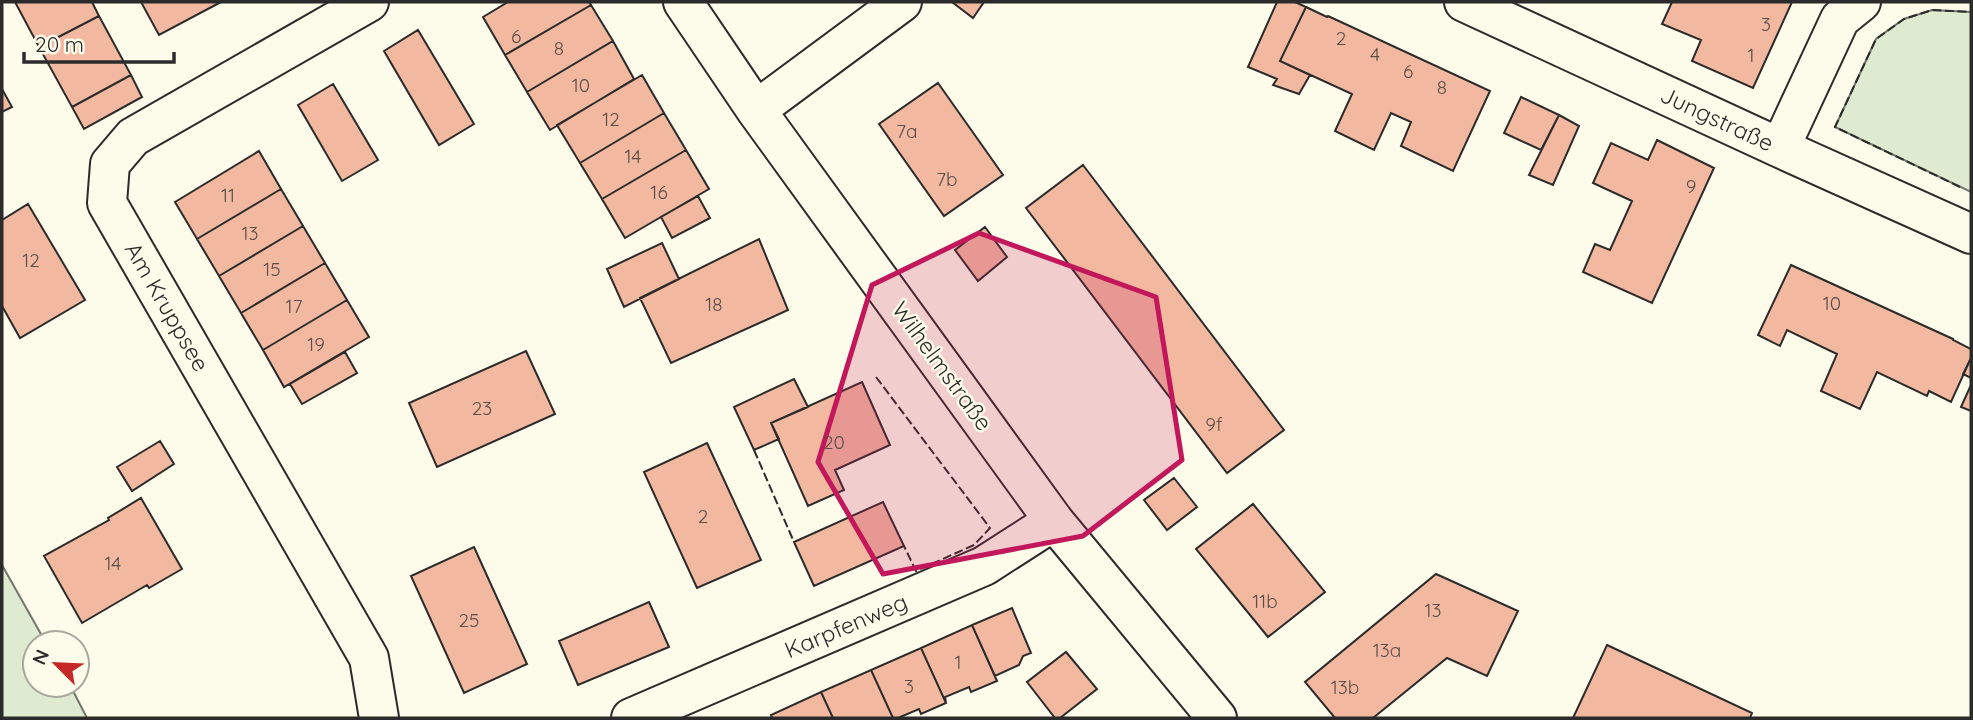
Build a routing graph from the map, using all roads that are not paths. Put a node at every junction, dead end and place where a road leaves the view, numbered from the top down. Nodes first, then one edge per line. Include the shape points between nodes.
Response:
1 (369, 2) edge
2 (683, 2) edge
3 (902, 2) edge
4 (1464, 2) edge
5 (1861, 2) edge
6 (756, 110) junction
7 (1780, 148) junction
8 (1971, 234) edge
9 (1054, 521) junction
10 (379, 718) edge
11 (631, 718) edge
12 (1217, 718) edge

1 - 10 street, Am Kruppsee via 133,137 110,164 107,204 369,658
2 - 6 street, Wilhelmstraße
3 - 6 street
4 - 7 street, Jungstraße
5 - 7 street via 1840,19
6 - 9 street, Wilhelmstraße
7 - 8 street, Jungstraße
9 - 11 street, Karpfenweg via 984,566
9 - 12 street, Wilhelmstraße

